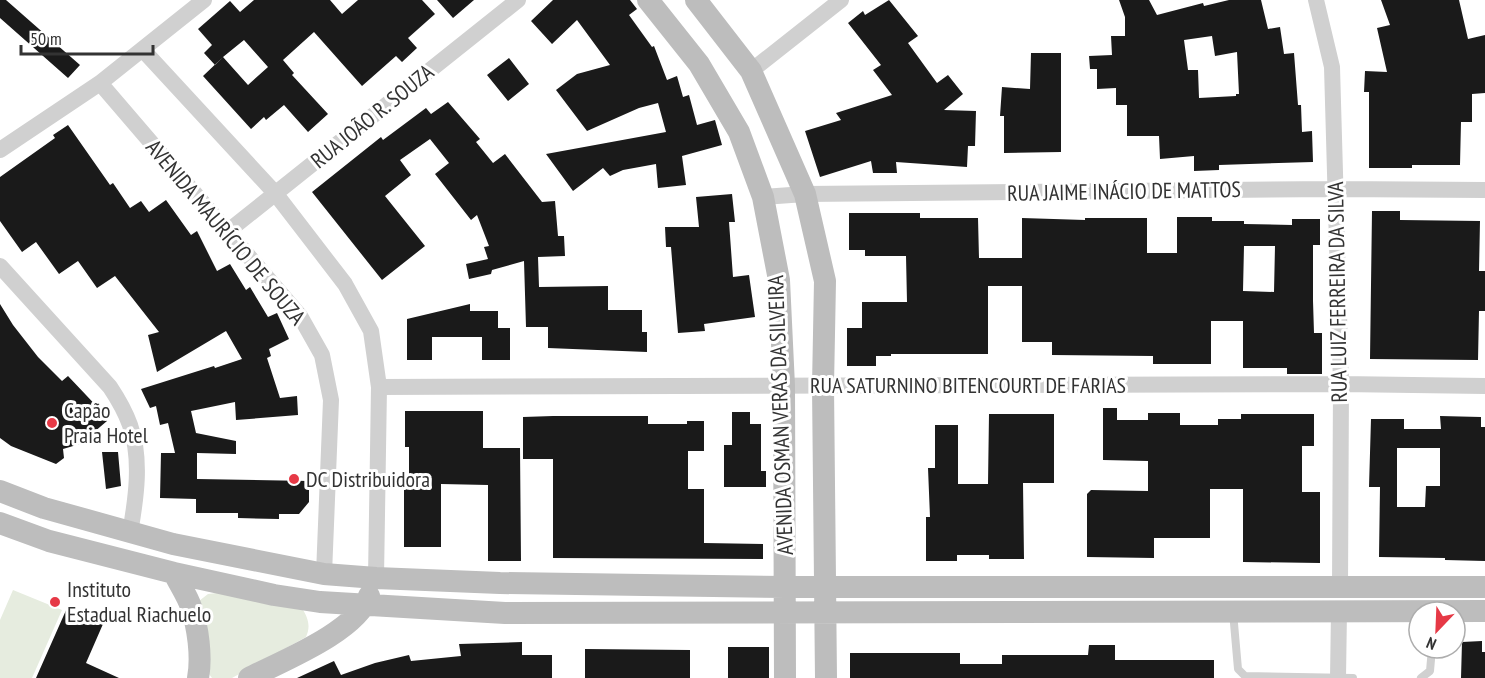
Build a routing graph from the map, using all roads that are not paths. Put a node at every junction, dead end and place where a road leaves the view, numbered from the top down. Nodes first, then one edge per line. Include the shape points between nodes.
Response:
1 (204, 0) edge
2 (518, 0) edge
3 (648, 0) edge
4 (696, 0) edge
5 (841, 0) edge
6 (1316, 0) edge
7 (143, 50) junction
8 (751, 71) junction
9 (100, 83) junction
10 (0, 150) edge
11 (1335, 189) junction
12 (1485, 190) edge
13 (275, 193) junction
14 (805, 194) junction
15 (763, 197) junction
16 (227, 232) junction
17 (0, 266) edge
18 (1341, 384) junction
19 (784, 386) junction
20 (823, 386) junction
21 (1485, 386) edge
22 (379, 387) junction
23 (0, 491) edge
24 (0, 522) edge
25 (130, 533) junction
26 (174, 573) junction
27 (324, 574) junction
28 (376, 578) junction
29 (824, 585) junction
30 (785, 587) junction
31 (1340, 587) junction
32 (1485, 587) edge
33 (366, 605) junction
34 (1339, 611) junction
35 (1467, 611) edge
36 (1485, 611) edge
37 (1233, 612) junction
38 (1407, 612) edge
39 (784, 613) junction
40 (826, 614) junction
41 (1431, 660) edge
42 (198, 678) edge
43 (249, 678) edge
44 (785, 678) edge
45 (826, 678) edge
46 (1343, 678) edge
47 (1421, 678) edge

1 - 7 street
2 - 13 street, RUA JOÃO R. SOUZA
3 - 15 main road, AVENIDA OSMAN VERAS DA SILVEIRA via 699,64 739,132
4 - 8 main road, AVENIDA OSMAN VERAS DA SILVEIRA
5 - 8 street
6 - 11 street, RUA LUIZ FERREIRA DA SILVA via 1332,67
7 - 9 street
7 - 13 street
8 - 14 main road, AVENIDA OSMAN VERAS DA SILVEIRA
9 - 10 street
9 - 16 street, AVENIDA MAURÍCIO DE SOUZA
11 - 12 street, RUA JAIME INÁCIO DE MATTOS
11 - 14 street, RUA JAIME INÁCIO DE MATTOS
11 - 18 street, RUA LUIZ FERREIRA DA SILVA
13 - 16 street, RUA JOÃO R. SOUZA
13 - 22 street via 345,284 371,331
14 - 15 street, RUA JAIME INÁCIO DE MATTOS
14 - 20 main road, AVENIDA OSMAN VERAS DA SILVEIRA via 825,281
15 - 19 main road, AVENIDA OSMAN VERAS DA SILVEIRA via 779,280
16 - 27 street, AVENIDA MAURÍCIO DE SOUZA via 300,316 322,355 331,400
17 - 25 street via 110,387 123,407 131,426 137,493
18 - 20 street, RUA SATURNINO BITENCOURT DE FARIAS
18 - 21 street, RUA SATURNINO BITENCOURT DE FARIAS
18 - 31 street, RUA LUIZ FERREIRA DA SILVA
19 - 20 street, RUA SATURNINO BITENCOURT DE FARIAS
19 - 22 street, RUA SATURNINO BITENCOURT DE FARIAS
19 - 30 main road, AVENIDA OSMAN VERAS DA SILVEIRA
20 - 29 main road, AVENIDA OSMAN VERAS DA SILVEIRA
22 - 28 street
23 - 25 main road
24 - 26 main road via 49,541
25 - 27 main road
26 - 33 main road via 274,595
26 - 42 main road via 191,607 197,635
27 - 28 main road
28 - 30 main road
28 - 33 main road
29 - 30 main road
29 - 31 main road
29 - 40 main road, AVENIDA OSMAN VERAS DA SILVEIRA
30 - 39 main road, AVENIDA OSMAN VERAS DA SILVEIRA
31 - 32 main road
33 - 39 main road via 505,613
33 - 43 main road via 341,630
34 - 37 main road
34 - 38 main road
34 - 46 street
35 - 36 main road
37 - 40 main road
37 - 46 lane via 1238,669 1245,676
39 - 40 main road
39 - 44 main road, AVENIDA OSMAN VERAS DA SILVEIRA
40 - 45 main road, AVENIDA OSMAN VERAS DA SILVEIRA
41 - 47 lane via 1430,671

